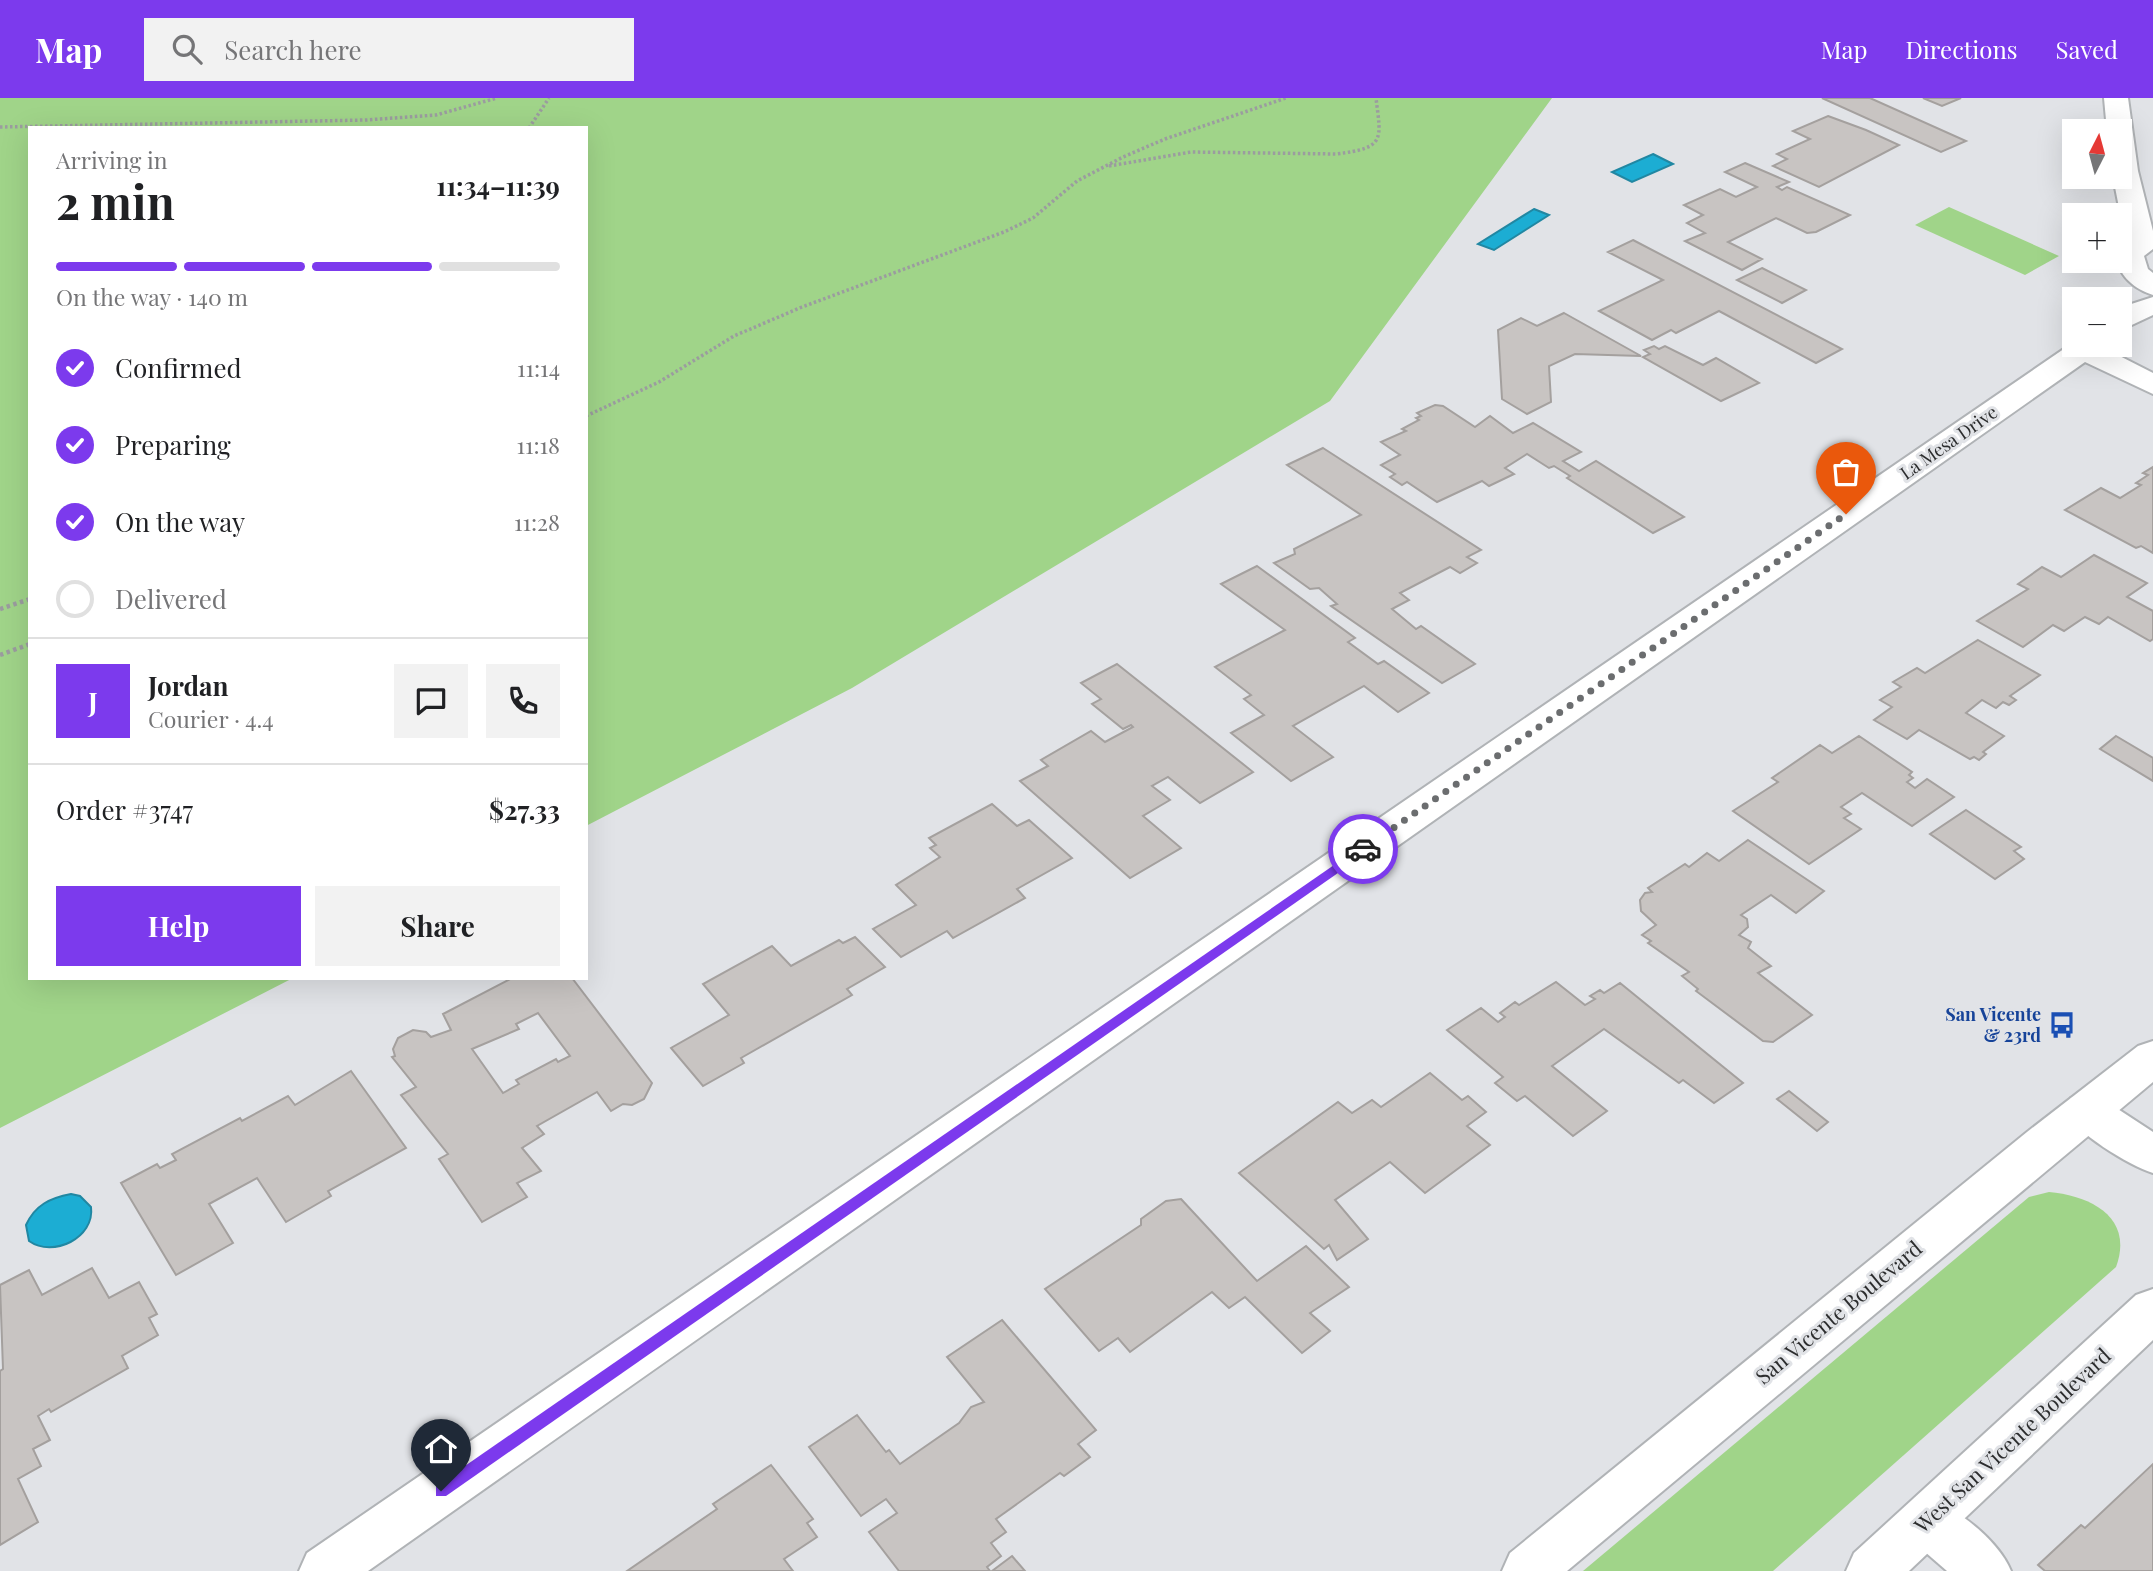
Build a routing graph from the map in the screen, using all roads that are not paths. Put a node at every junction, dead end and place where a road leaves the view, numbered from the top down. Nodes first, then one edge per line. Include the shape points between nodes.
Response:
1 (2116, 98) edge
2 (2119, 119) edge
3 (2132, 178) edge
4 (2130, 189) edge
5 (2153, 197) edge
6 (2146, 242) edge
7 (2144, 280) edge
8 (2135, 313) edge
9 (2072, 357) edge
10 (2104, 357) edge
11 (2153, 385) edge
12 (2153, 1059) edge
13 (2086, 1110) junction
14 (2153, 1155) edge
15 (2153, 1310) edge
16 (1927, 1521) junction
17 (327, 1570) edge
18 (1528, 1571) edge
19 (1872, 1571) edge
20 (1985, 1571) edge

1 - 2 street
3 - 5 street
4 - 6 street
6 - 7 street via 2130,255
7 - 8 street
9 - 17 street, La Mesa Drive
10 - 11 street
12 - 13 street, San Vicente Boulevard
13 - 14 street
13 - 18 street, San Vicente Boulevard
15 - 16 street, West San Vicente Boulevard
16 - 19 street, West San Vicente Boulevard
16 - 20 street

